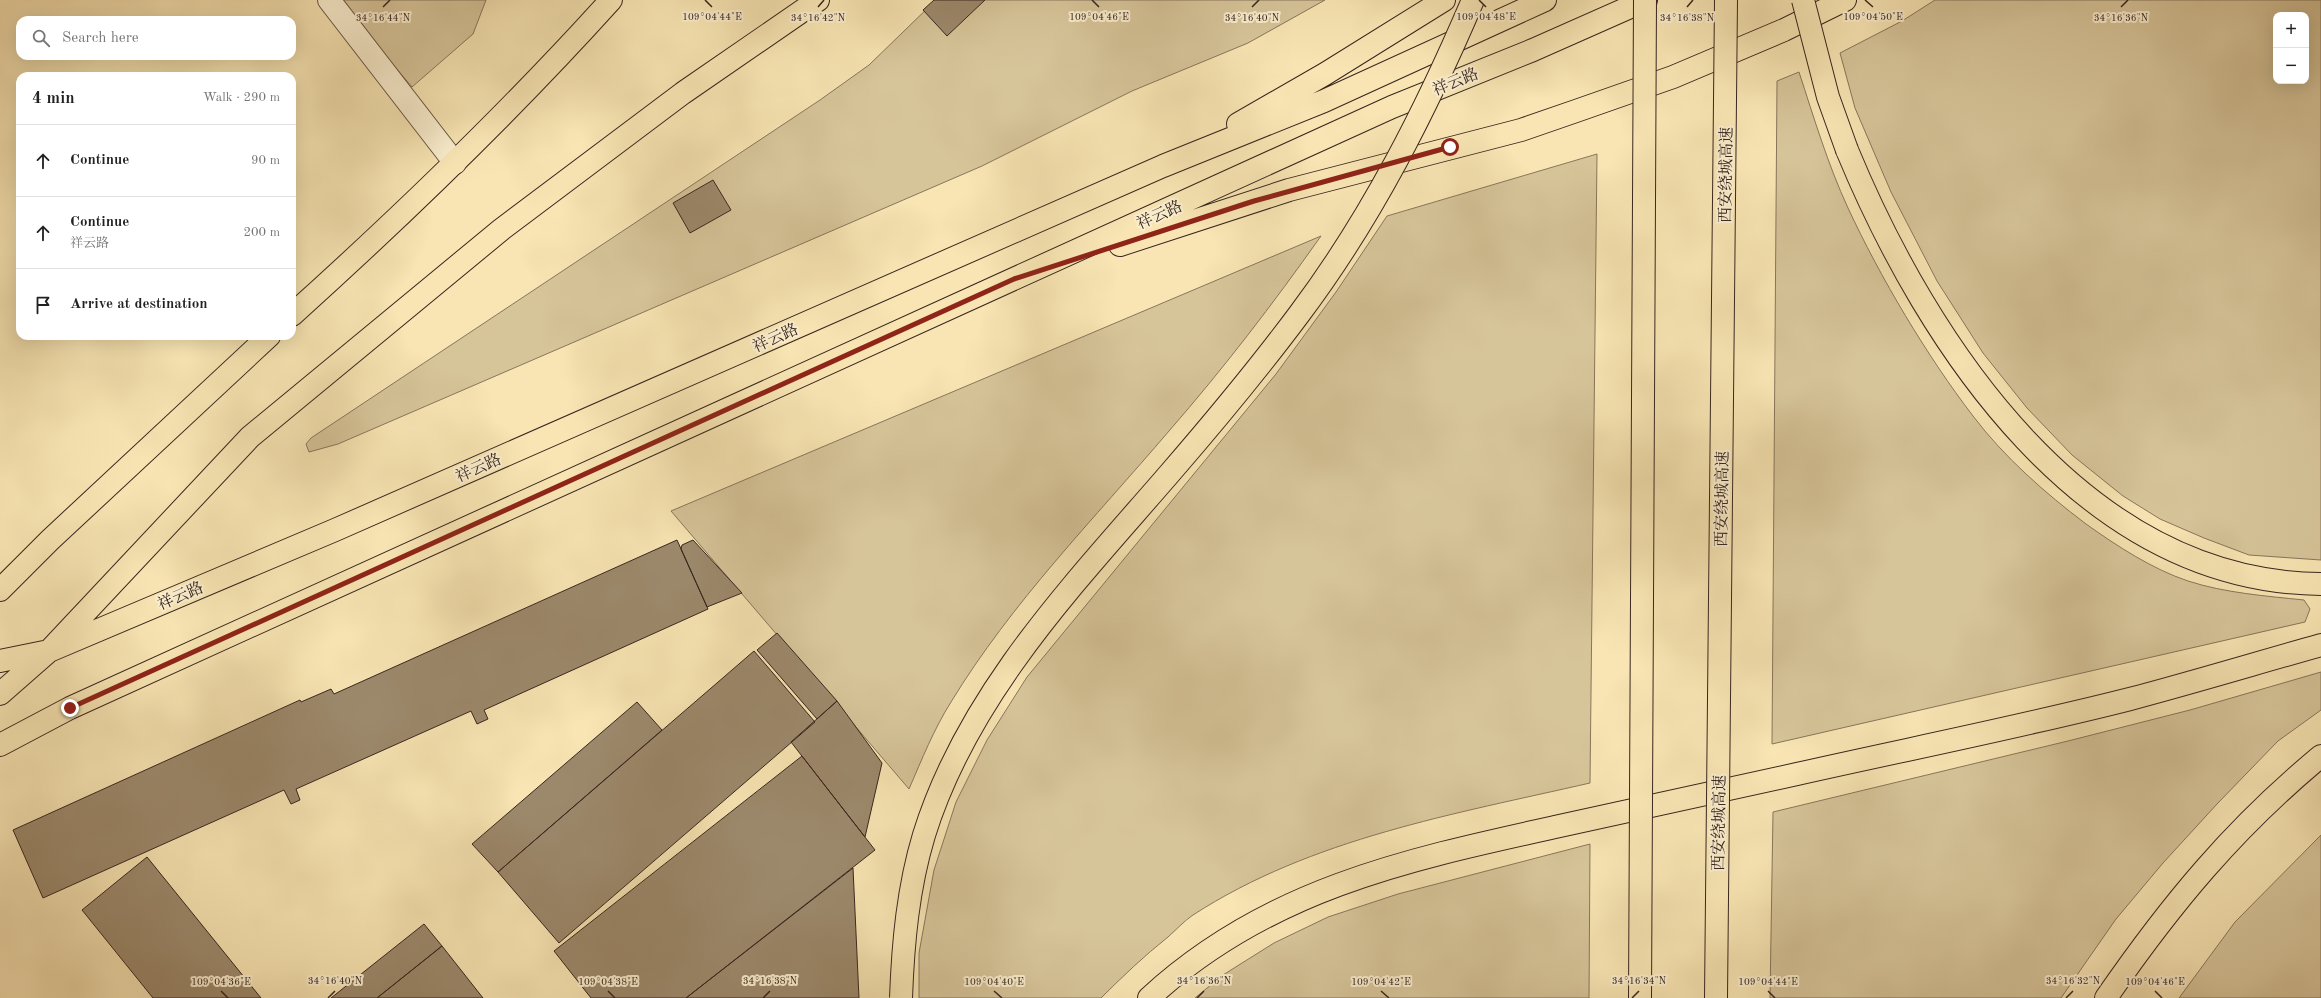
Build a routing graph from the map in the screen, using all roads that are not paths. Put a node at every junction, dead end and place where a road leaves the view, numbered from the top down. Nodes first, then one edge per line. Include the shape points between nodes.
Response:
1 (329, 0) edge
2 (610, 0) edge
3 (818, 0) edge
4 (1444, 0) edge
5 (1473, 0) edge
6 (1545, 0) edge
7 (1646, 0) edge
8 (1726, 0) edge
9 (1803, 0) edge
10 (1845, 0) edge
11 (455, 163) junction
12 (1163, 166) junction
13 (1014, 279) junction
14 (296, 311) edge
15 (265, 340) edge
16 (2321, 584) edge
17 (0, 590) edge
18 (2321, 645) edge
19 (49, 651) junction
20 (0, 661) edge
21 (0, 694) edge
22 (0, 745) edge
23 (2321, 756) edge
24 (901, 998) edge
25 (1149, 998) edge
26 (1640, 998) edge
27 (1716, 998) edge
28 (2106, 998) edge

1 - 11 lane
2 - 11 main road via 544,74
3 - 19 main road via 683,93 502,229 250,437
4 - 12 main road via 1325,74
5 - 24 main road, bridge via 1422,115 1359,228 1333,268 1260,364 1062,598 1018,654 989,699 942,790 924,835 906,919
6 - 12 main road, 祥云路 via 1324,101
7 - 13 main road, 祥云路 via 1533,50 1392,107
7 - 26 main road, bridge
8 - 27 main road, 西安绕城高速, bridge
9 - 16 main road, bridge via 1828,97 1870,207 1934,322 1990,400 2029,444 2070,483 2135,529 2210,565 2293,584
10 - 13 main road via 1784,30 1673,77 1521,130 1289,190
11 - 14 main road via 391,226
12 - 19 main road, 祥云路 via 335,530
13 - 22 main road, 祥云路 via 70,708
15 - 17 main road via 55,535
18 - 25 main road via 2034,722 1481,843 1370,872 1311,895 1265,917 1181,969
19 - 20 main road, 祥云路
19 - 21 main road
23 - 28 main road via 2245,825 2199,874 2160,922

